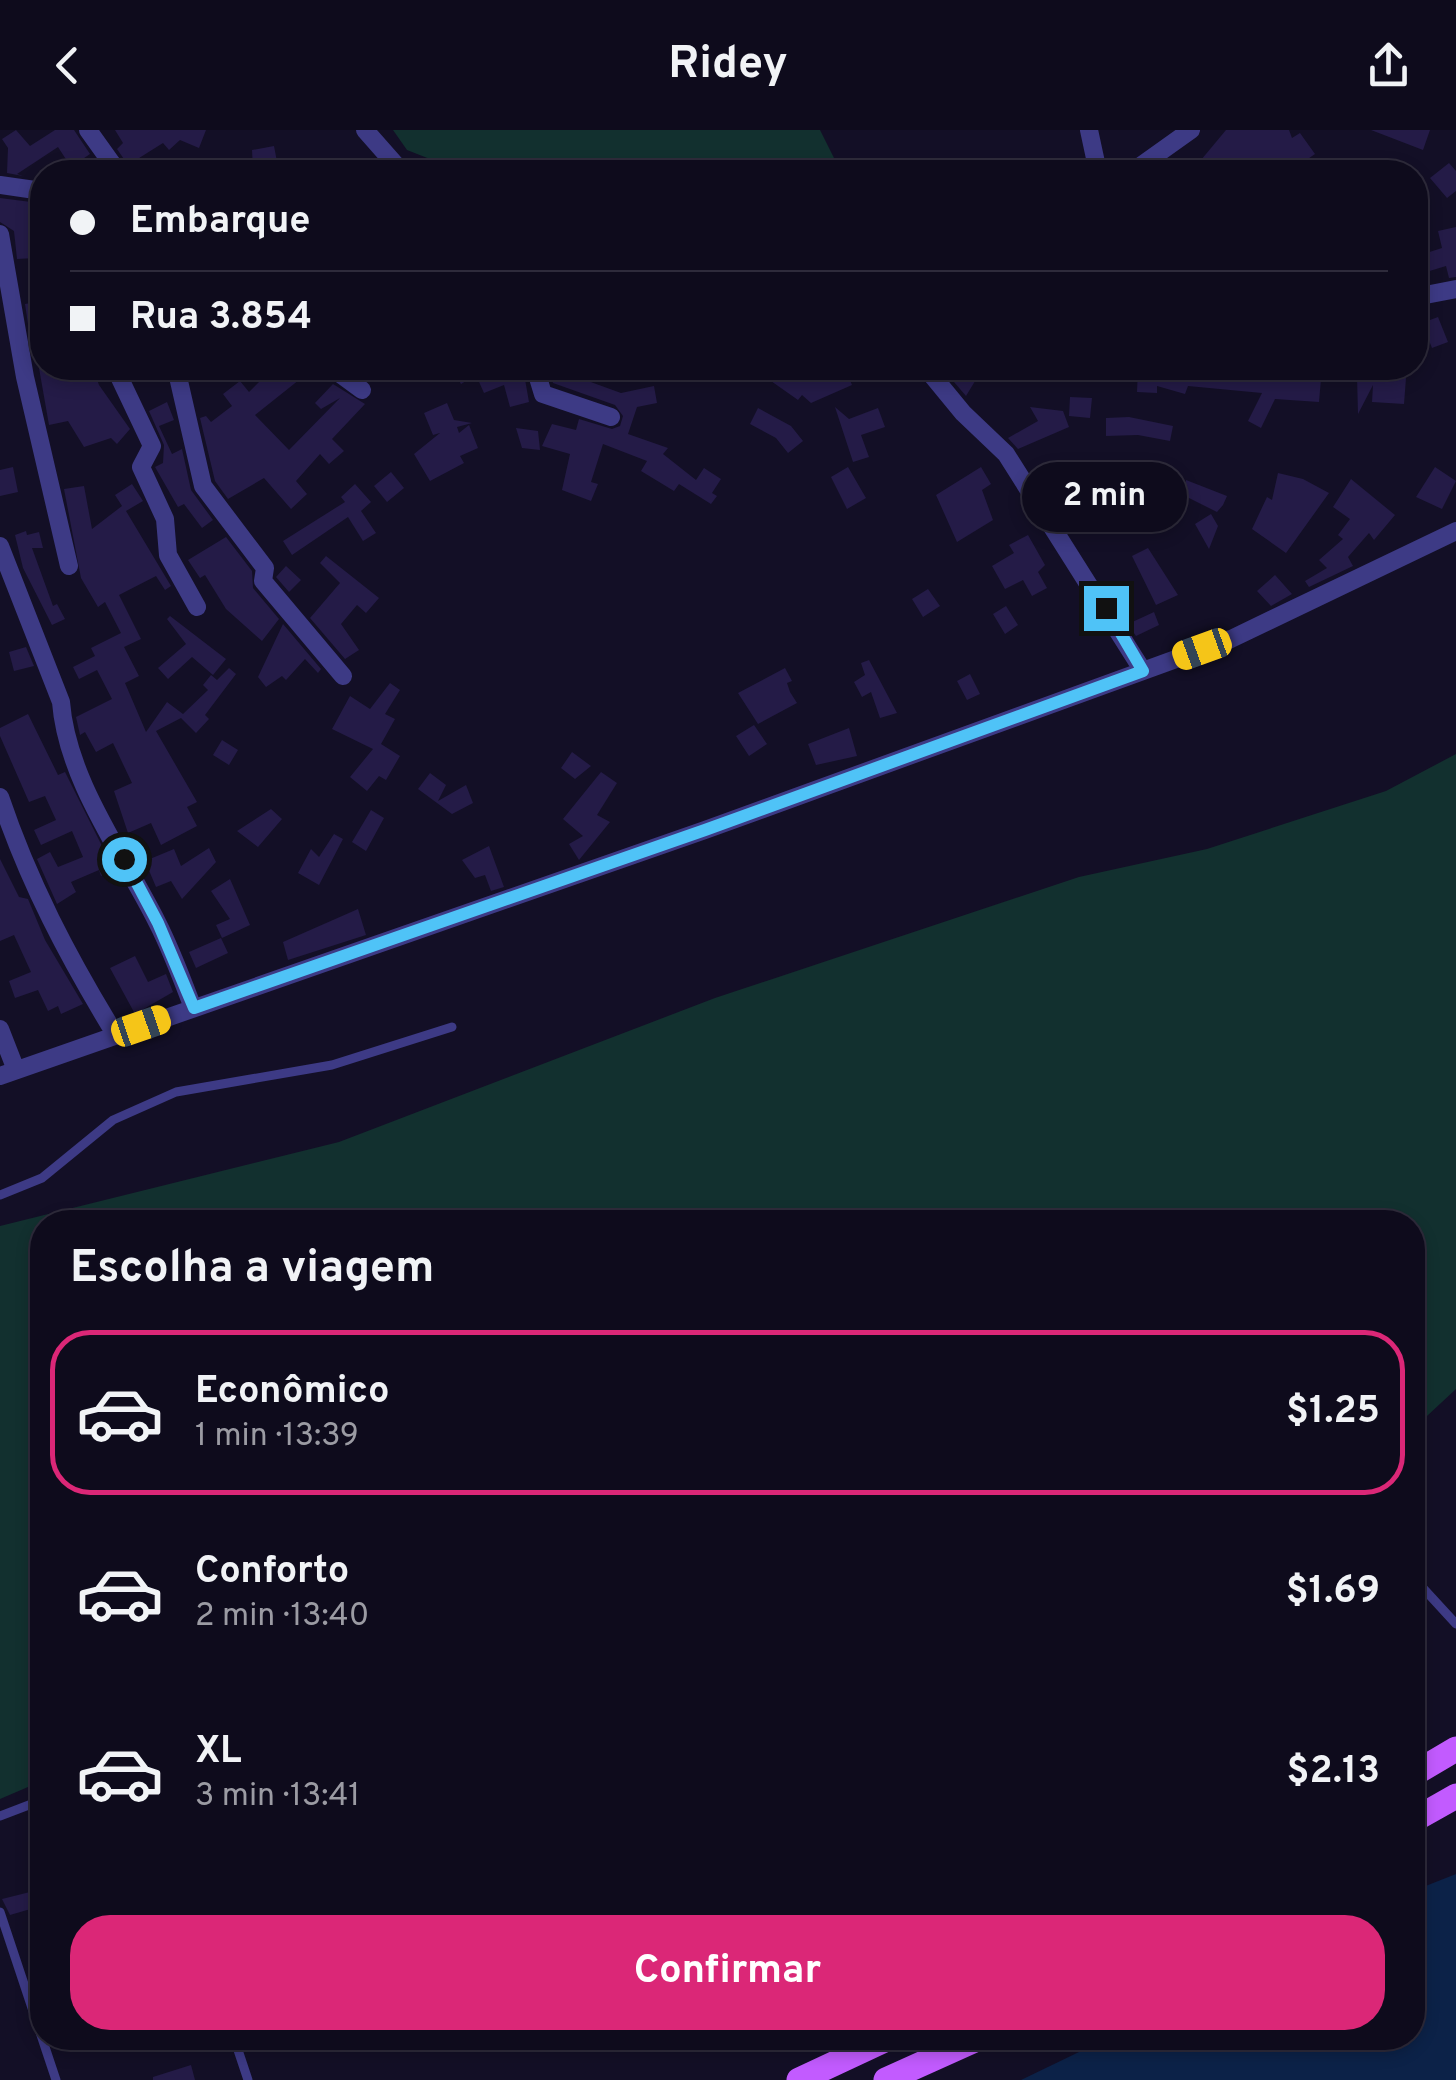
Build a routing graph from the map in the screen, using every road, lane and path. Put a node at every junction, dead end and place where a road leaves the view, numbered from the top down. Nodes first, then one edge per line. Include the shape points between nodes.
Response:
1 (88, 130) edge
2 (365, 130) edge
3 (1088, 130) edge
4 (1190, 130) edge
5 (109, 160) edge
6 (391, 160) edge
7 (1095, 160) edge
8 (1149, 160) edge
9 (0, 185) edge
10 (30, 189) edge
11 (0, 234) edge
12 (1456, 289) edge
13 (1428, 294) edge
14 (122, 380) edge
15 (179, 380) edge
16 (348, 380) edge
17 (539, 380) edge
18 (936, 380) edge
19 (362, 390) dead end
20 (612, 417) dead end
21 (1456, 531) edge
22 (0, 546) edge
23 (69, 566) dead end
24 (197, 606) dead end
25 (1143, 671) junction
26 (343, 676) dead end
27 (0, 797) edge
28 (194, 1008) junction
29 (452, 1027) dead end
30 (0, 1030) edge
31 (115, 1034) junction
32 (8, 1073) edge
33 (0, 1194) edge
34 (1425, 1590) edge
35 (1456, 1624) edge
36 (1456, 1748) edge
37 (1425, 1767) edge
38 (1456, 1796) edge
39 (30, 1805) edge
40 (1425, 1814) edge
41 (0, 1816) edge
42 (0, 1912) edge
43 (30, 2002) edge
44 (46, 2050) edge
45 (238, 2050) edge
46 (863, 2050) edge
47 (952, 2050) edge
48 (56, 2080) edge
49 (248, 2080) edge
50 (799, 2080) edge
51 (886, 2080) edge

1 - 5 street
2 - 6 street
3 - 7 street
4 - 8 street
9 - 10 street
11 - 23 street
12 - 13 street
14 - 24 street via 152,446 141,467 164,519 168,555
15 - 26 street via 202,486 266,568 263,581
16 - 19 street
17 - 20 street via 543,394
18 - 25 street via 1006,454
21 - 25 street via 1259,626
22 - 28 street via 61,702 80,771
25 - 28 street
27 - 31 street via 51,927
28 - 31 street
29 - 33 lane via 332,1065 176,1092 113,1120 42,1178
30 - 32 street
31 - 32 street
34 - 35 lane
36 - 37 main road
38 - 40 main road
39 - 41 lane
42 - 43 lane
44 - 48 lane
45 - 49 lane
46 - 50 main road
47 - 51 main road

